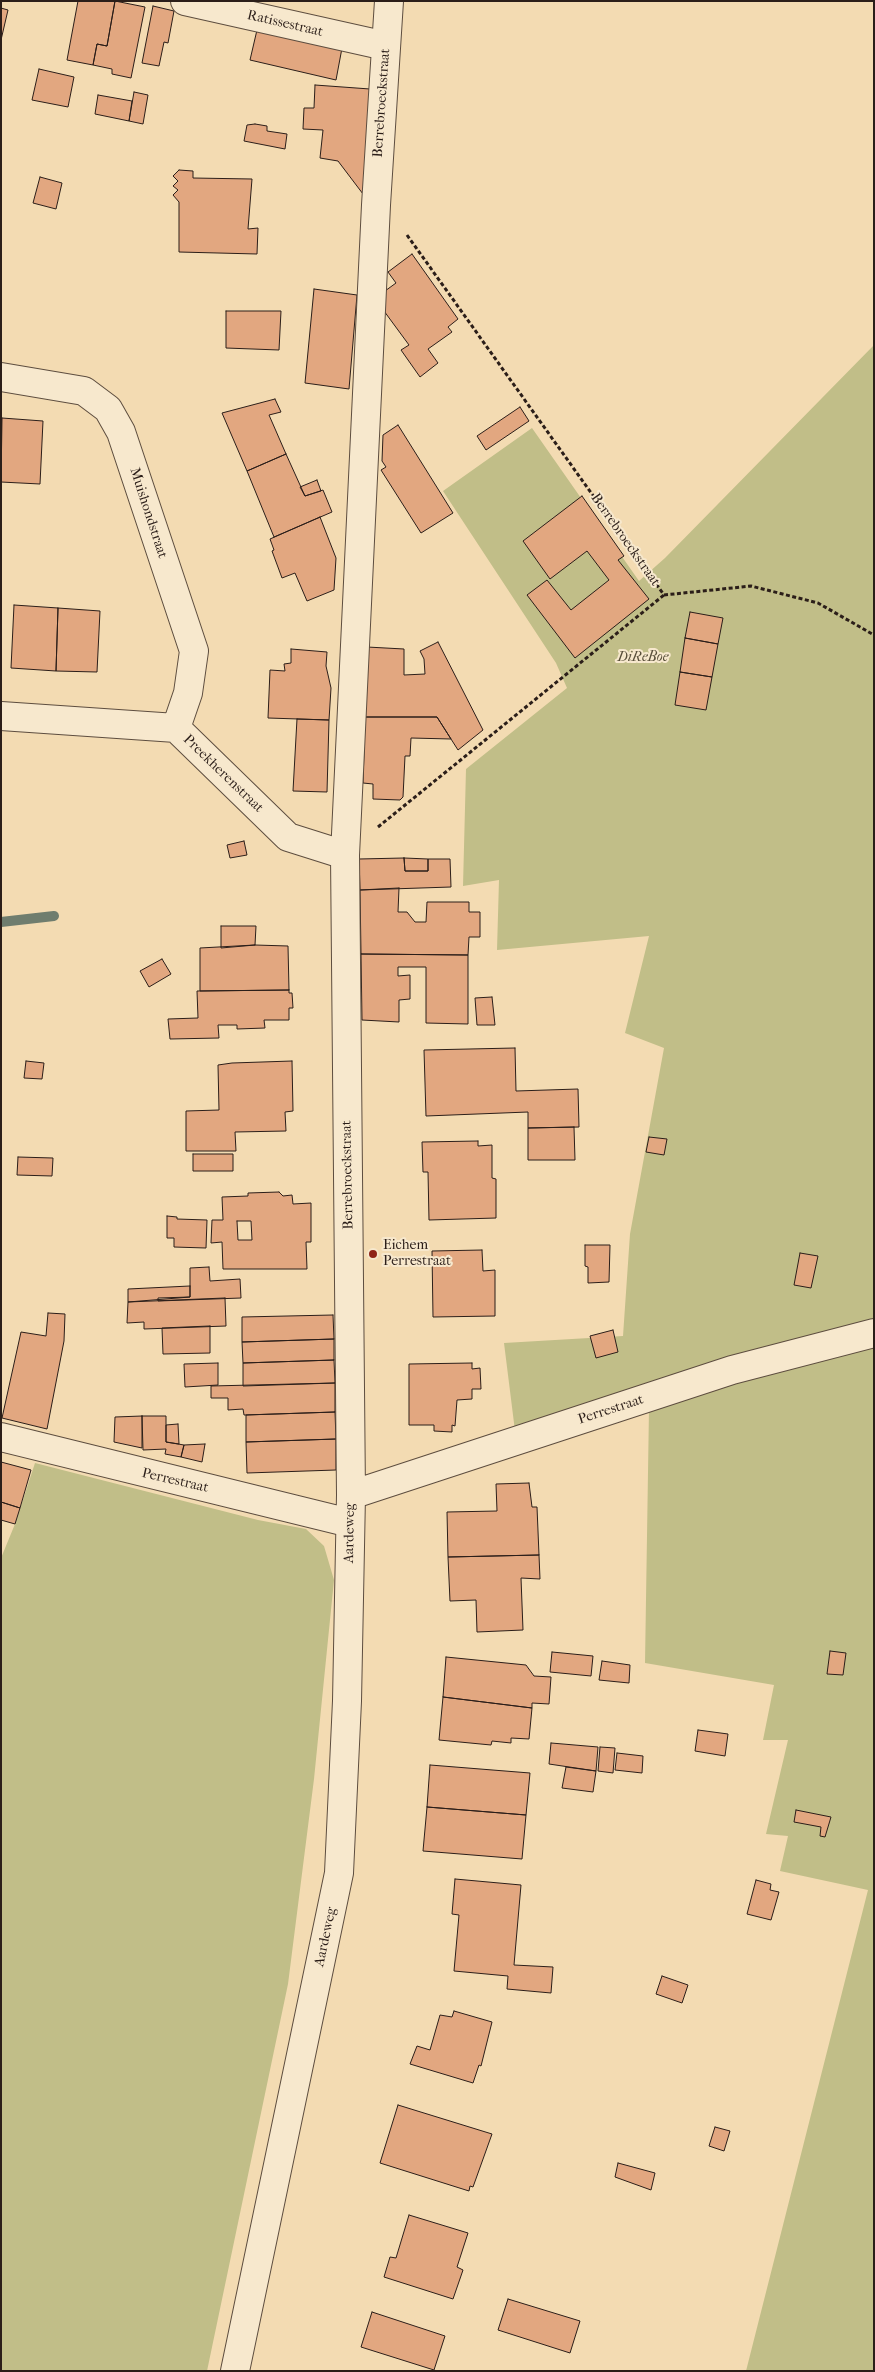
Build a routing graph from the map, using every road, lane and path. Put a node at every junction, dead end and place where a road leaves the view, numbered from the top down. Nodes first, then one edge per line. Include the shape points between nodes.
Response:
1 (185, 1) edge
2 (389, 1) edge
3 (386, 46) junction
4 (376, 205) junction
5 (1, 377) edge
6 (664, 595) junction
7 (874, 635) edge
8 (1, 716) edge
9 (176, 728) junction
10 (345, 855) junction
11 (874, 1333) edge
12 (1, 1437) edge
13 (351, 1495) junction
14 (350, 1522) junction
15 (235, 2371) edge

1 - 3 street, Ratissestraat
2 - 3 street, Berrebroeckstraat
3 - 4 street, Berrebroeckstraat
4 - 6 path, Berrebroeckstraat via 399,224
4 - 10 street, Berrebroeckstraat
5 - 9 street, Muishondstraat via 84,392 108,409 121,432 194,651 188,693
6 - 7 path via 751,586 818,603
6 - 10 path, Berrebroeckstraat
8 - 9 street, Preekherenstraat
9 - 10 street, Preekherenstraat via 288,837
10 - 13 street, Berrebroeckstraat
11 - 13 street, Perrestraat via 732,1370
12 - 14 street, Perrestraat
13 - 14 street, Aardeweg
14 - 15 street, Aardeweg via 339,1873

